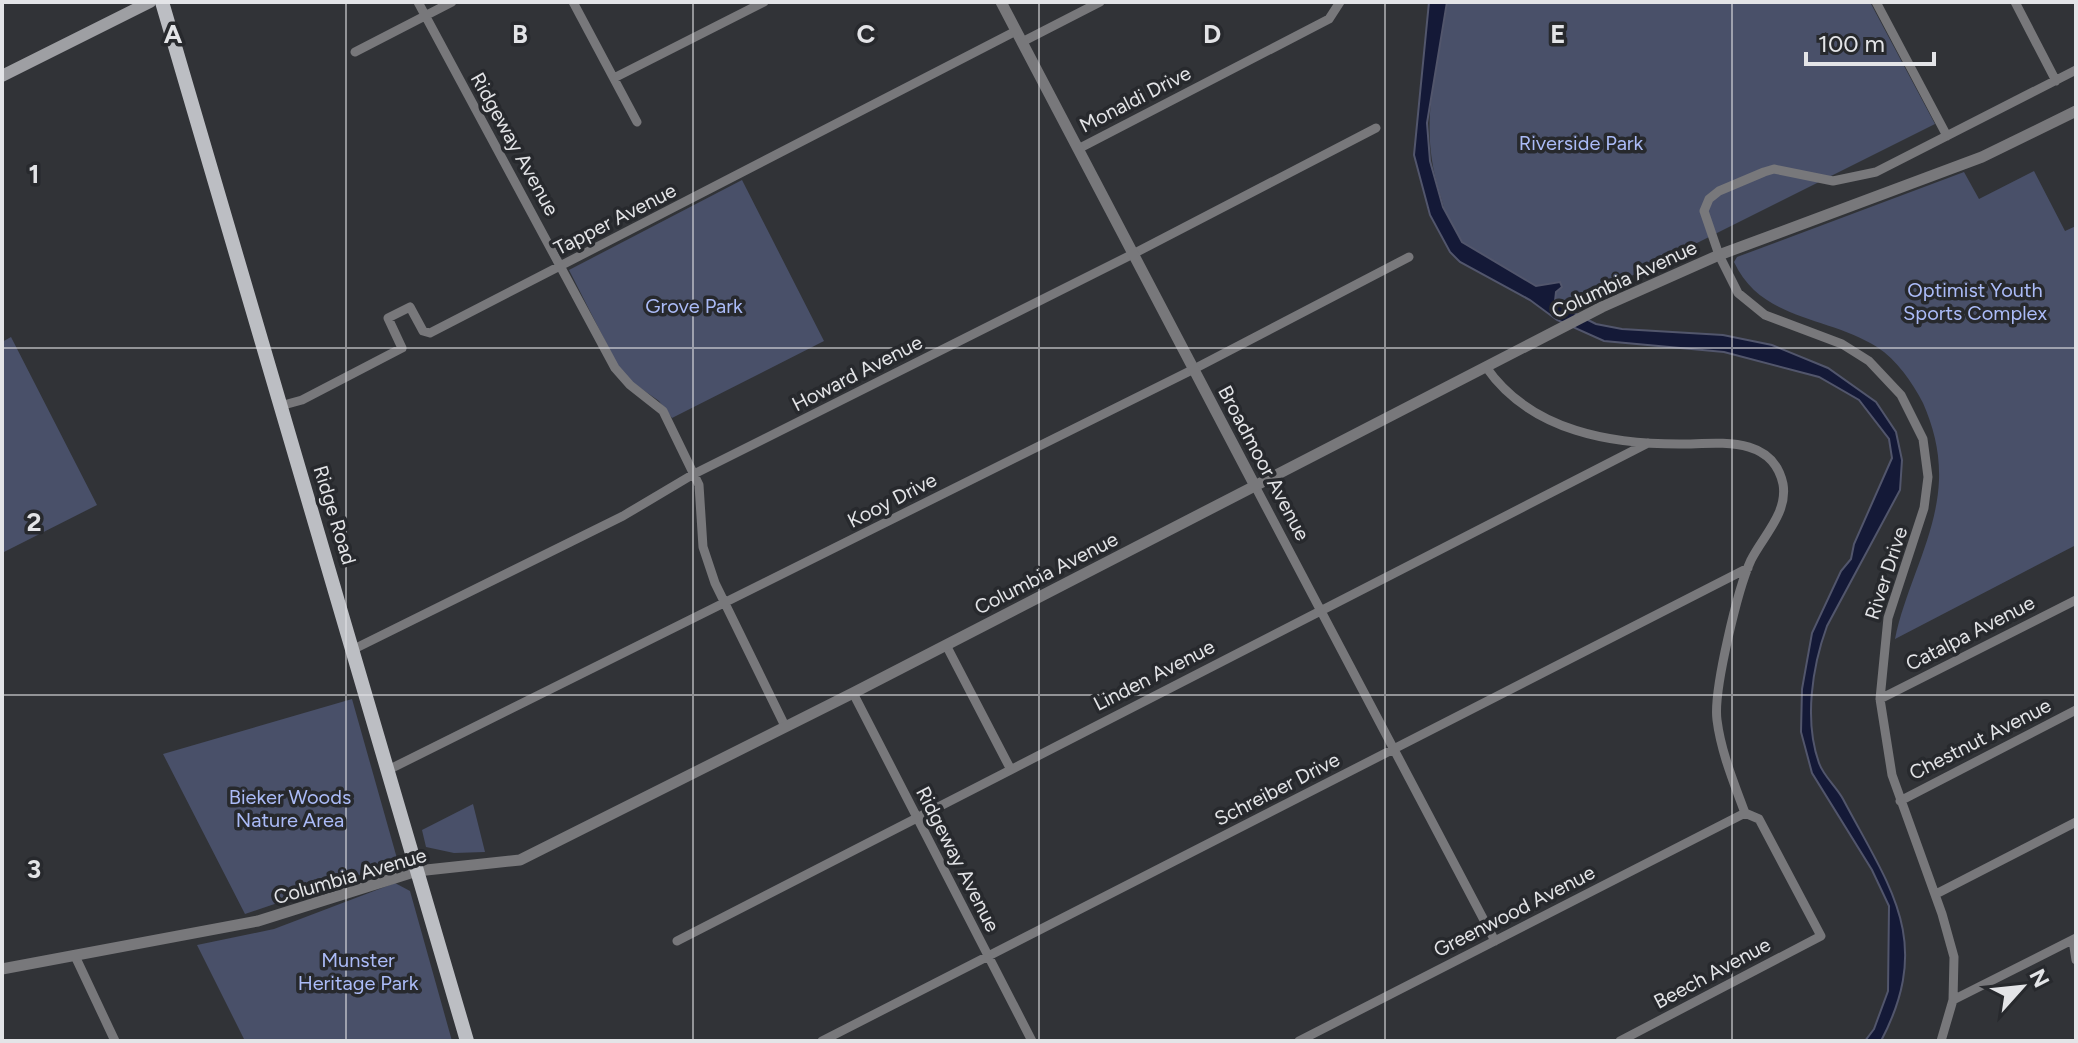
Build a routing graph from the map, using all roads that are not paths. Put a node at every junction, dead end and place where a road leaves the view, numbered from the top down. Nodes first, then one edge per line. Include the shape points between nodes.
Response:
1 (150, 2) edge
2 (162, 2) edge
3 (418, 2) edge
4 (452, 2) edge
5 (573, 2) edge
6 (764, 2) edge
7 (1001, 2) edge
8 (1100, 2) edge
9 (1876, 2) edge
10 (2015, 2) edge
11 (1338, 7) edge
12 (425, 16) junction
13 (1019, 36) junction
14 (355, 52) dead end
15 (2076, 70) edge
16 (2, 76) edge
17 (614, 78) junction
18 (2056, 81) junction
19 (2076, 111) edge
20 (637, 122) dead end
21 (1376, 128) dead end
22 (1947, 136) junction
23 (1078, 149) junction
24 (1133, 254) junction
25 (1719, 255) junction
26 (1409, 257) dead end
27 (561, 266) junction
28 (1486, 367) junction
29 (1194, 369) junction
30 (280, 406) junction
31 (1648, 443) junction
32 (692, 475) junction
33 (1255, 486) junction
34 (1748, 568) junction
35 (2076, 600) edge
36 (726, 604) junction
37 (1322, 610) junction
38 (946, 645) junction
39 (354, 649) junction
40 (853, 693) junction
41 (1880, 699) junction
42 (2076, 710) edge
43 (785, 726) junction
44 (1394, 750) junction
45 (1010, 768) junction
46 (388, 770) junction
47 (1900, 801) junction
48 (1745, 813) junction
49 (916, 817) junction
50 (2076, 822) edge
51 (417, 871) junction
52 (1936, 894) junction
53 (2075, 939) edge
54 (677, 941) dead end
55 (1495, 941) junction
56 (75, 956) junction
57 (987, 956) junction
58 (2076, 960) edge
59 (2, 969) edge
60 (1953, 1000) junction
61 (1624, 1040) edge
62 (115, 1041) edge
63 (467, 1041) edge
64 (822, 1041) edge
65 (1032, 1041) edge
66 (1299, 1041) edge
67 (1941, 1041) edge

1 - 16 main road
2 - 30 main road, Ridge Road
3 - 12 street, Ridgeway Avenue
4 - 12 street
5 - 17 street
6 - 17 street
7 - 13 street, Broadmoor Avenue
8 - 13 street, Tapper Avenue
9 - 22 street
10 - 18 street
11 - 23 street, Monaldi Drive
12 - 14 street
12 - 27 street, Ridgeway Avenue
13 - 23 street, Broadmoor Avenue
13 - 27 street, Tapper Avenue
15 - 18 street
17 - 20 street
18 - 22 street
19 - 25 street, Columbia Avenue via 1982,157
21 - 24 street, Howard Avenue
22 - 25 street, River Drive via 1854,179 1809,179 1774,169 1719,191 1704,211
23 - 24 street, Broadmoor Avenue
24 - 29 street, Broadmoor Avenue
24 - 32 street, Howard Avenue
25 - 28 street, Columbia Avenue
25 - 41 street, River Drive via 1738,293 1752,305 1869,361 1901,395 1919,425 1927,463 1925,501 1888,618
26 - 29 street, Kooy Drive
27 - 30 street, Tapper Avenue via 430,333 423,331 410,307 388,318 402,348 302,400
27 - 32 street, Ridgeway Avenue via 615,368 663,411
28 - 31 street via 1518,401 1550,422 1593,436
28 - 33 street, Columbia Avenue
29 - 33 street, Broadmoor Avenue
29 - 36 street, Kooy Drive
30 - 39 main road, Ridge Road
31 - 34 street via 1743,444 1774,463 1783,503
31 - 37 street, Linden Avenue
32 - 36 street, Ridgeway Avenue via 701,494 703,547
32 - 39 street, Howard Avenue via 623,516
33 - 37 street, Broadmoor Avenue
33 - 38 street, Columbia Avenue
34 - 44 street, Schreiber Drive
34 - 48 street via 1716,708 1720,740
35 - 41 street, Catalpa Avenue
36 - 43 street, Ridgeway Avenue
36 - 46 street, Kooy Drive
37 - 44 street, Broadmoor Avenue
37 - 45 street, Linden Avenue
38 - 40 street, Columbia Avenue
38 - 45 street
39 - 46 main road, Ridge Road
40 - 43 street, Columbia Avenue
40 - 49 street, Ridgeway Avenue
41 - 47 street, River Drive
42 - 47 street, Chestnut Avenue
43 - 51 street, Columbia Avenue via 520,860
44 - 55 street, Broadmoor Avenue
44 - 57 street, Schreiber Drive
45 - 49 street, Linden Avenue
46 - 51 main road, Ridge Road
47 - 52 street, River Drive
48 - 55 street, Greenwood Avenue
48 - 61 street, Beech Avenue via 1759,819 1821,936
49 - 54 street, Linden Avenue
49 - 57 street, Ridgeway Avenue
50 - 52 street
51 - 56 street, Columbia Avenue via 258,921
51 - 63 main road, Ridge Road
52 - 60 street, River Drive via 1954,957
53 - 58 street
53 - 60 street
55 - 66 street, Greenwood Avenue
56 - 59 street, Columbia Avenue
56 - 62 street
57 - 64 street, Schreiber Drive
57 - 65 street, Ridgeway Avenue
60 - 67 street, River Drive

